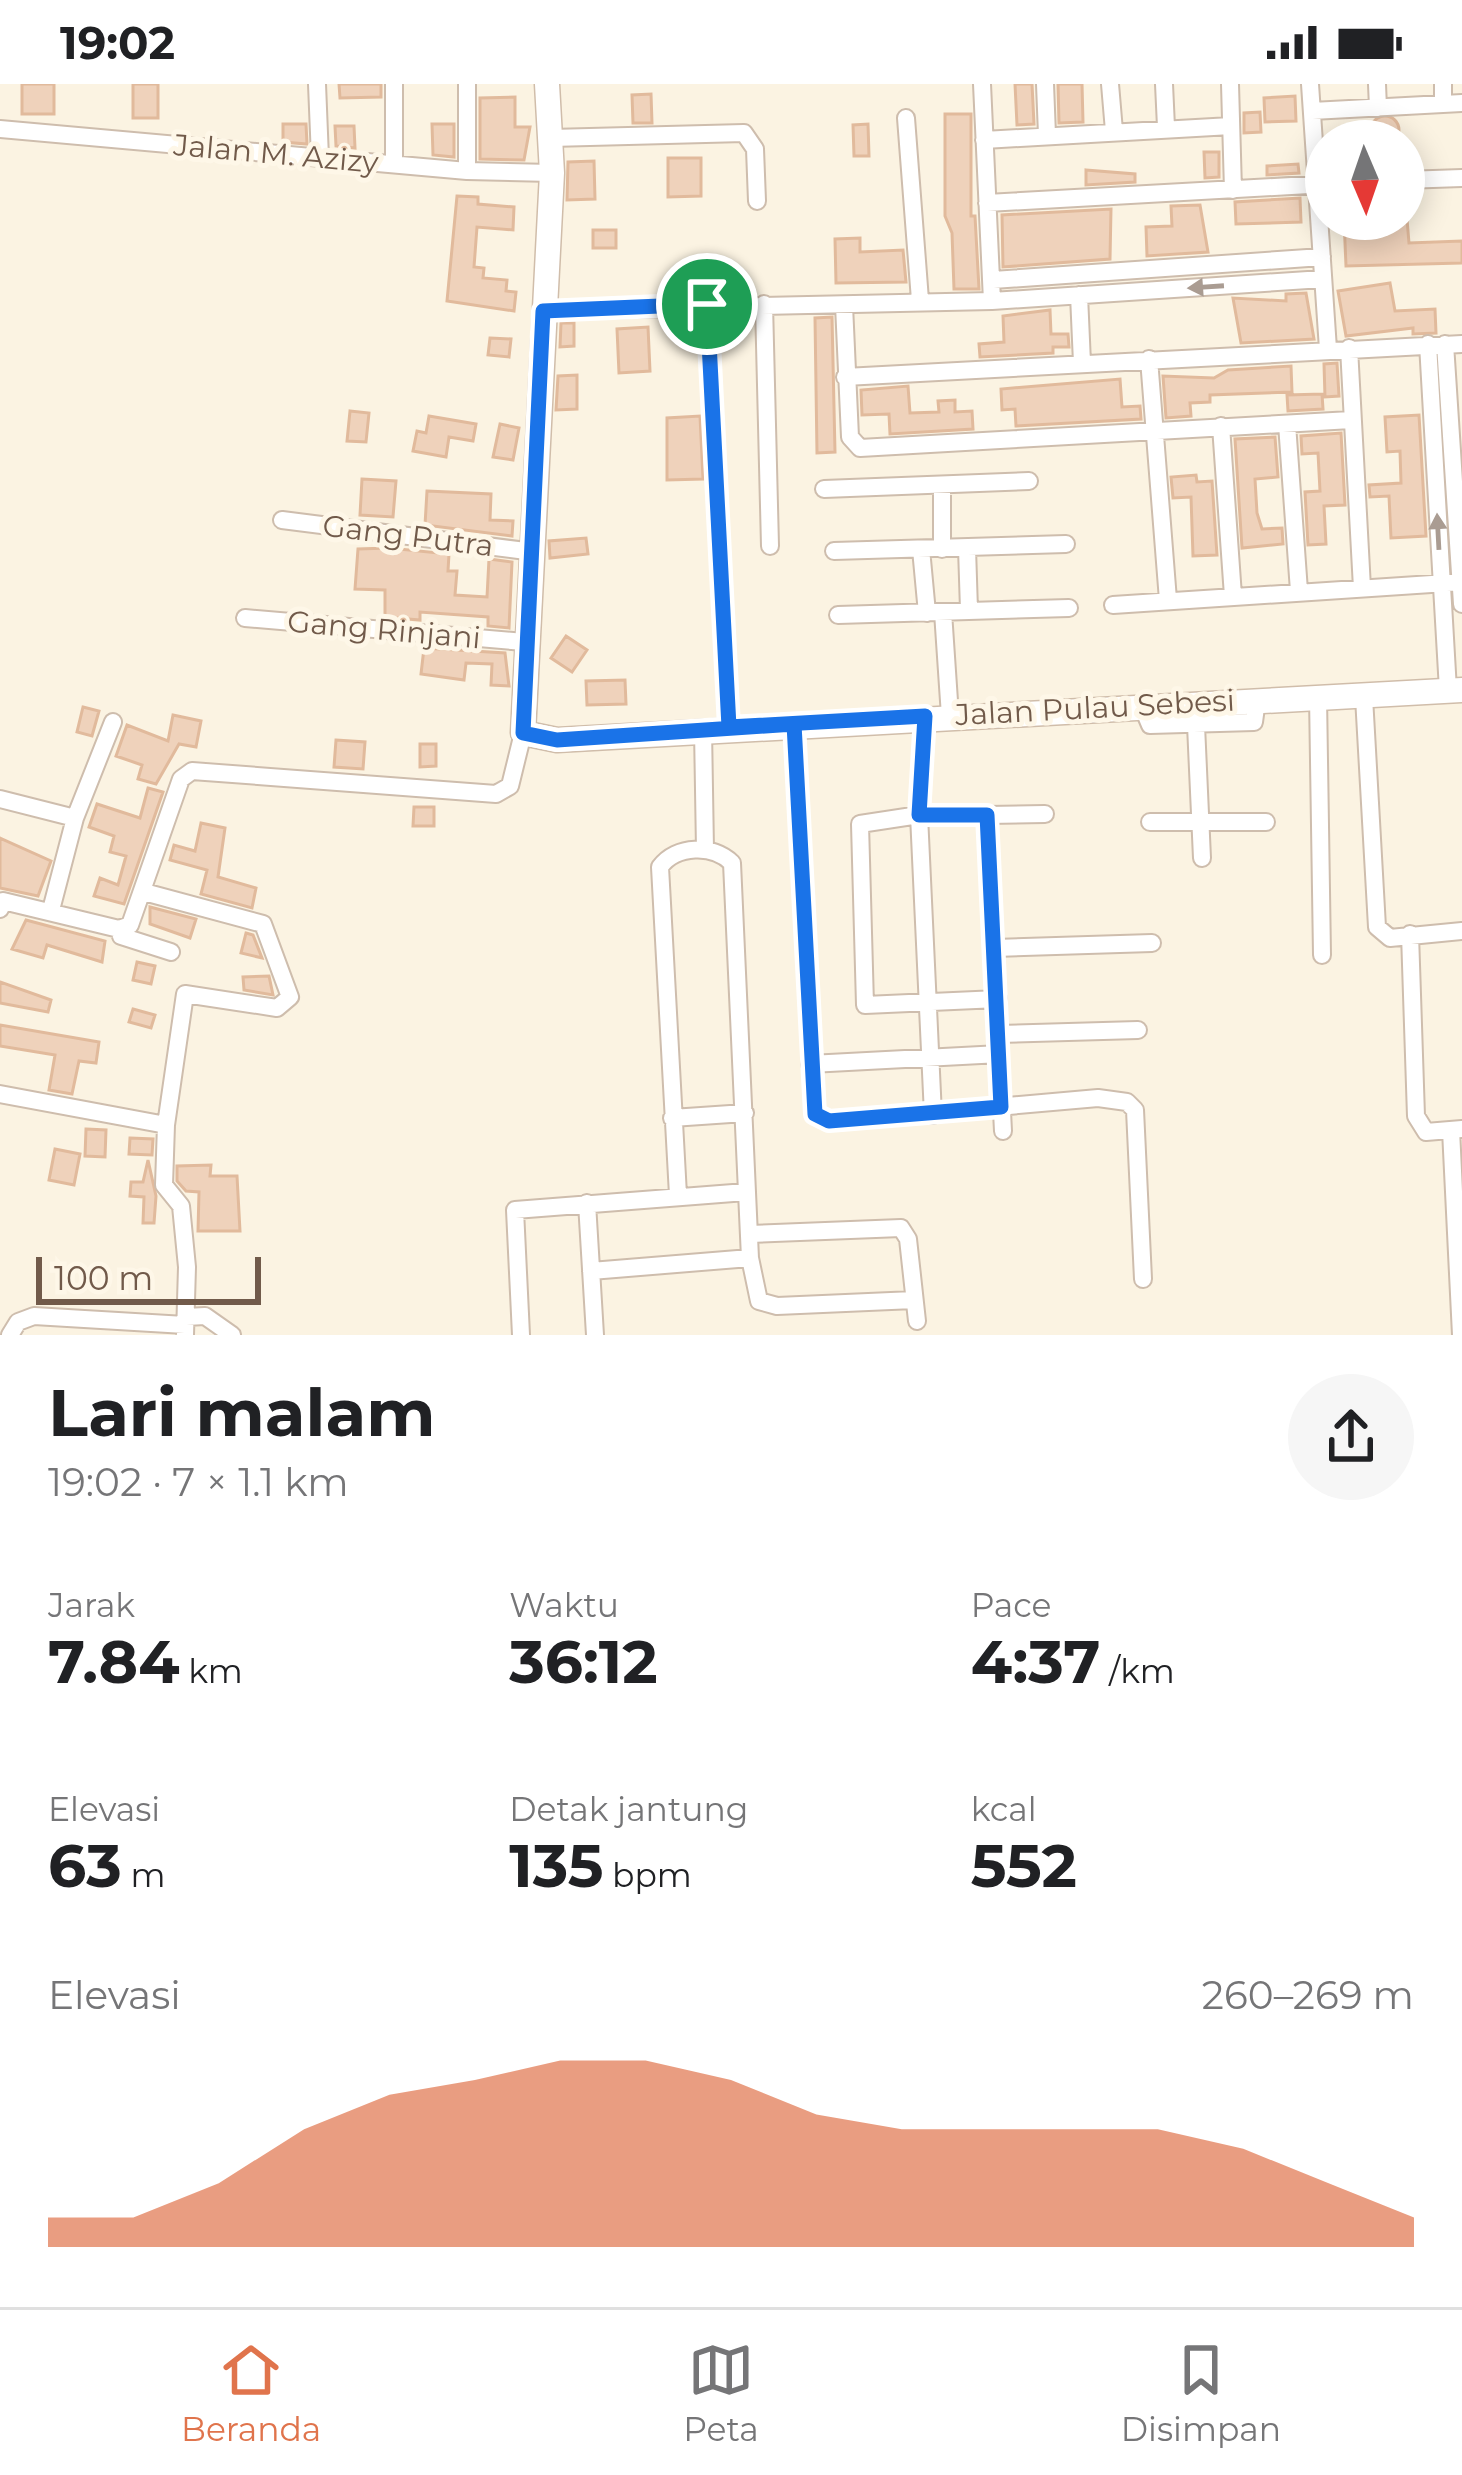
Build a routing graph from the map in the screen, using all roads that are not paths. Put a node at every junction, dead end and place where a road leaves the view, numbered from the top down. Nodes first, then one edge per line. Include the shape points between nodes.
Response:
1 (317, 84) edge
2 (394, 84) edge
3 (466, 84) edge
4 (548, 84) edge
5 (982, 84) edge
6 (1045, 84) edge
7 (1111, 84) edge
8 (1164, 84) edge
9 (1230, 84) edge
10 (1310, 84) edge
11 (1377, 84) edge
12 (1442, 84) edge
13 (1453, 104) edge
14 (1378, 108) junction
15 (1312, 111) junction
16 (906, 118) dead end
17 (1313, 120) edge
18 (1231, 126) junction
19 (1166, 127) junction
20 (0, 129) edge
21 (1114, 130) junction
22 (1047, 135) junction
23 (551, 138) junction
24 (983, 140) junction
25 (320, 158) junction
26 (394, 164) junction
27 (467, 170) junction
28 (552, 172) junction
29 (1462, 178) edge
30 (1425, 179) edge
31 (1305, 185) edge
32 (1233, 190) junction
33 (758, 201) dead end
34 (988, 203) junction
35 (1322, 240) edge
36 (1322, 256) junction
37 (1323, 279) junction
38 (993, 280) junction
39 (1079, 295) junction
40 (920, 300) junction
41 (992, 301) junction
42 (707, 304) junction
43 (764, 304) junction
44 (844, 305) junction
45 (543, 311) junction
46 (1445, 344) edge
47 (1348, 347) junction
48 (1328, 349) junction
49 (1149, 359) junction
50 (1082, 363) junction
51 (845, 377) junction
52 (1352, 420) junction
53 (1287, 424) junction
54 (1221, 426) junction
55 (1155, 432) junction
56 (1029, 481) dead end
57 (942, 485) junction
58 (824, 489) dead end
59 (282, 520) dead end
60 (1066, 544) dead end
61 (770, 546) dead end
62 (967, 548) junction
63 (921, 549) junction
64 (942, 549) junction
65 (834, 550) dead end
66 (534, 552) junction
67 (1461, 582) edge
68 (1441, 584) junction
69 (1362, 588) junction
70 (1299, 591) junction
71 (1233, 596) junction
72 (1168, 600) junction
73 (1462, 604) edge
74 (1113, 605) dead end
75 (1069, 608) dead end
76 (969, 610) junction
77 (935, 612) junction
78 (838, 615) dead end
79 (245, 618) dead end
80 (524, 642) junction
81 (1455, 690) edge
82 (1318, 696) junction
83 (1364, 697) junction
84 (1195, 713) junction
85 (938, 716) junction
86 (113, 722) dead end
87 (794, 724) junction
88 (716, 728) junction
89 (523, 733) junction
90 (0, 799) edge
91 (1045, 814) dead end
92 (919, 815) junction
93 (987, 815) junction
94 (75, 818) junction
95 (1202, 821) junction
96 (1266, 821) dead end
97 (1150, 822) dead end
98 (705, 850) junction
99 (1202, 858) dead end
100 (144, 892) junction
101 (1, 903) edge
102 (51, 910) junction
103 (119, 928) junction
104 (1462, 932) edge
105 (1410, 934) junction
106 (1152, 943) dead end
107 (995, 948) junction
108 (171, 952) dead end
109 (1322, 955) dead end
110 (998, 998) junction
111 (926, 1000) junction
112 (1138, 1030) dead end
113 (999, 1034) junction
114 (1000, 1054) junction
115 (929, 1058) junction
116 (810, 1064) junction
117 (0, 1094) edge
118 (1001, 1107) junction
119 (745, 1113) junction
120 (933, 1115) junction
121 (672, 1118) junction
122 (166, 1125) junction
123 (1457, 1130) edge
124 (1003, 1131) dead end
125 (746, 1192) junction
126 (678, 1195) junction
127 (587, 1203) junction
128 (749, 1234) junction
129 (750, 1258) junction
130 (591, 1270) junction
131 (1143, 1279) dead end
132 (914, 1300) junction
133 (917, 1321) dead end
134 (185, 1326) edge
135 (10, 1335) edge
136 (232, 1335) edge
137 (521, 1335) edge
138 (595, 1335) edge
139 (1461, 1335) edge

1 - 25 street
2 - 26 street
3 - 27 street
4 - 23 street
5 - 24 street
6 - 22 street
7 - 21 street
8 - 19 street
9 - 18 street
10 - 15 street
11 - 14 street
12 - 13 street
13 - 14 street
14 - 15 street
15 - 17 street
16 - 40 street
18 - 19 street
18 - 32 street
19 - 21 street
20 - 25 street, Jalan M. Azizy
21 - 22 street
22 - 24 street
23 - 28 street
23 - 33 street via 744,133 755,149
24 - 34 street
25 - 26 street, Jalan M. Azizy
26 - 27 street, Jalan M. Azizy
27 - 28 street, Jalan M. Azizy
28 - 45 street
29 - 30 street
31 - 32 street
32 - 34 street
34 - 38 street
35 - 36 street
36 - 37 street
36 - 38 street
37 -> 39 street
37 - 48 street
38 - 41 street
39 - 41 street
39 - 50 street
40 - 41 street
40 - 44 street
42 - 43 street
42 - 45 street
42 - 88 street
43 - 44 street
43 - 61 street
44 - 51 street
45 - 66 street
46 - 47 street
46 - 67 street
68 -> 46 street
47 - 48 street
47 - 52 street
48 - 49 street
49 - 50 street
49 - 55 street
50 - 51 street
51 - 55 street via 850,437 860,448
52 - 53 street
52 - 69 street
53 - 54 street
53 - 70 street
54 - 55 street
54 - 71 street
55 - 72 street
56 - 57 street
57 - 58 street
57 - 64 street
59 - 66 street, Gang Putra
60 - 62 street
62 - 64 street
62 - 76 street
63 - 64 street
63 - 65 street
63 - 77 street
66 - 80 street
67 - 68 street
67 - 73 street
68 - 69 street
68 - 81 street
69 - 70 street
70 - 71 street
71 - 72 street
72 - 74 street
75 - 76 street
76 - 77 street
77 - 78 street
77 - 85 street
79 - 80 street, Gang Rinjani
80 - 89 street
81 - 83 street, Jalan Pulau Sebesi
82 - 83 street, Jalan Pulau Sebesi
82 - 84 street, Jalan Pulau Sebesi
82 - 109 street
83 - 105 street via 1377,927 1390,938
84 - 85 street, Jalan Pulau Sebesi via 1142,706
84 - 95 street
85 - 87 street, Jalan Pulau Sebesi
85 - 92 street
86 - 94 street
87 - 88 street, Jalan Pulau Sebesi
87 - 116 street
88 - 89 street, Jalan Pulau Sebesi via 557,740
88 - 98 street
89 - 100 street via 511,786 496,794 192,771 181,779
90 - 94 street
91 - 93 street
92 - 93 street
92 - 111 street
92 - 111 street via 860,824 859,917 866,1005
93 - 107 street
94 - 102 street
95 - 96 street
95 - 97 street
95 - 99 street
98 - 119 street via 732,863
98 - 121 street via 679,851 660,867
100 - 103 street via 136,918
100 - 122 street via 263,924 290,998 277,1007 184,994
101 - 102 street
102 - 103 street
103 - 108 street via 122,937
104 - 105 street
105 - 123 street via 1416,1117 1426,1132
106 - 107 street
107 - 110 street
110 - 111 street
110 - 113 street
111 - 115 street
112 - 113 street
113 - 114 street
114 - 115 street
114 - 118 street
115 - 116 street
115 - 120 street
116 - 120 street via 818,1118
117 - 122 street
118 - 120 street
118 - 124 street
118 - 131 street via 1098,1098 1131,1104
119 - 121 street
119 - 125 street
121 - 126 street
122 - 134 street via 164,1185 182,1210
123 - 139 street
125 - 126 street
125 - 128 street
126 - 127 street
127 - 130 street
127 - 137 street via 512,1213
128 - 129 street
128 - 132 street via 901,1228
129 - 130 street
129 - 132 street via 765,1304
130 - 138 street
132 - 133 street
134 - 135 street via 34,1316
134 - 136 street via 205,1316

